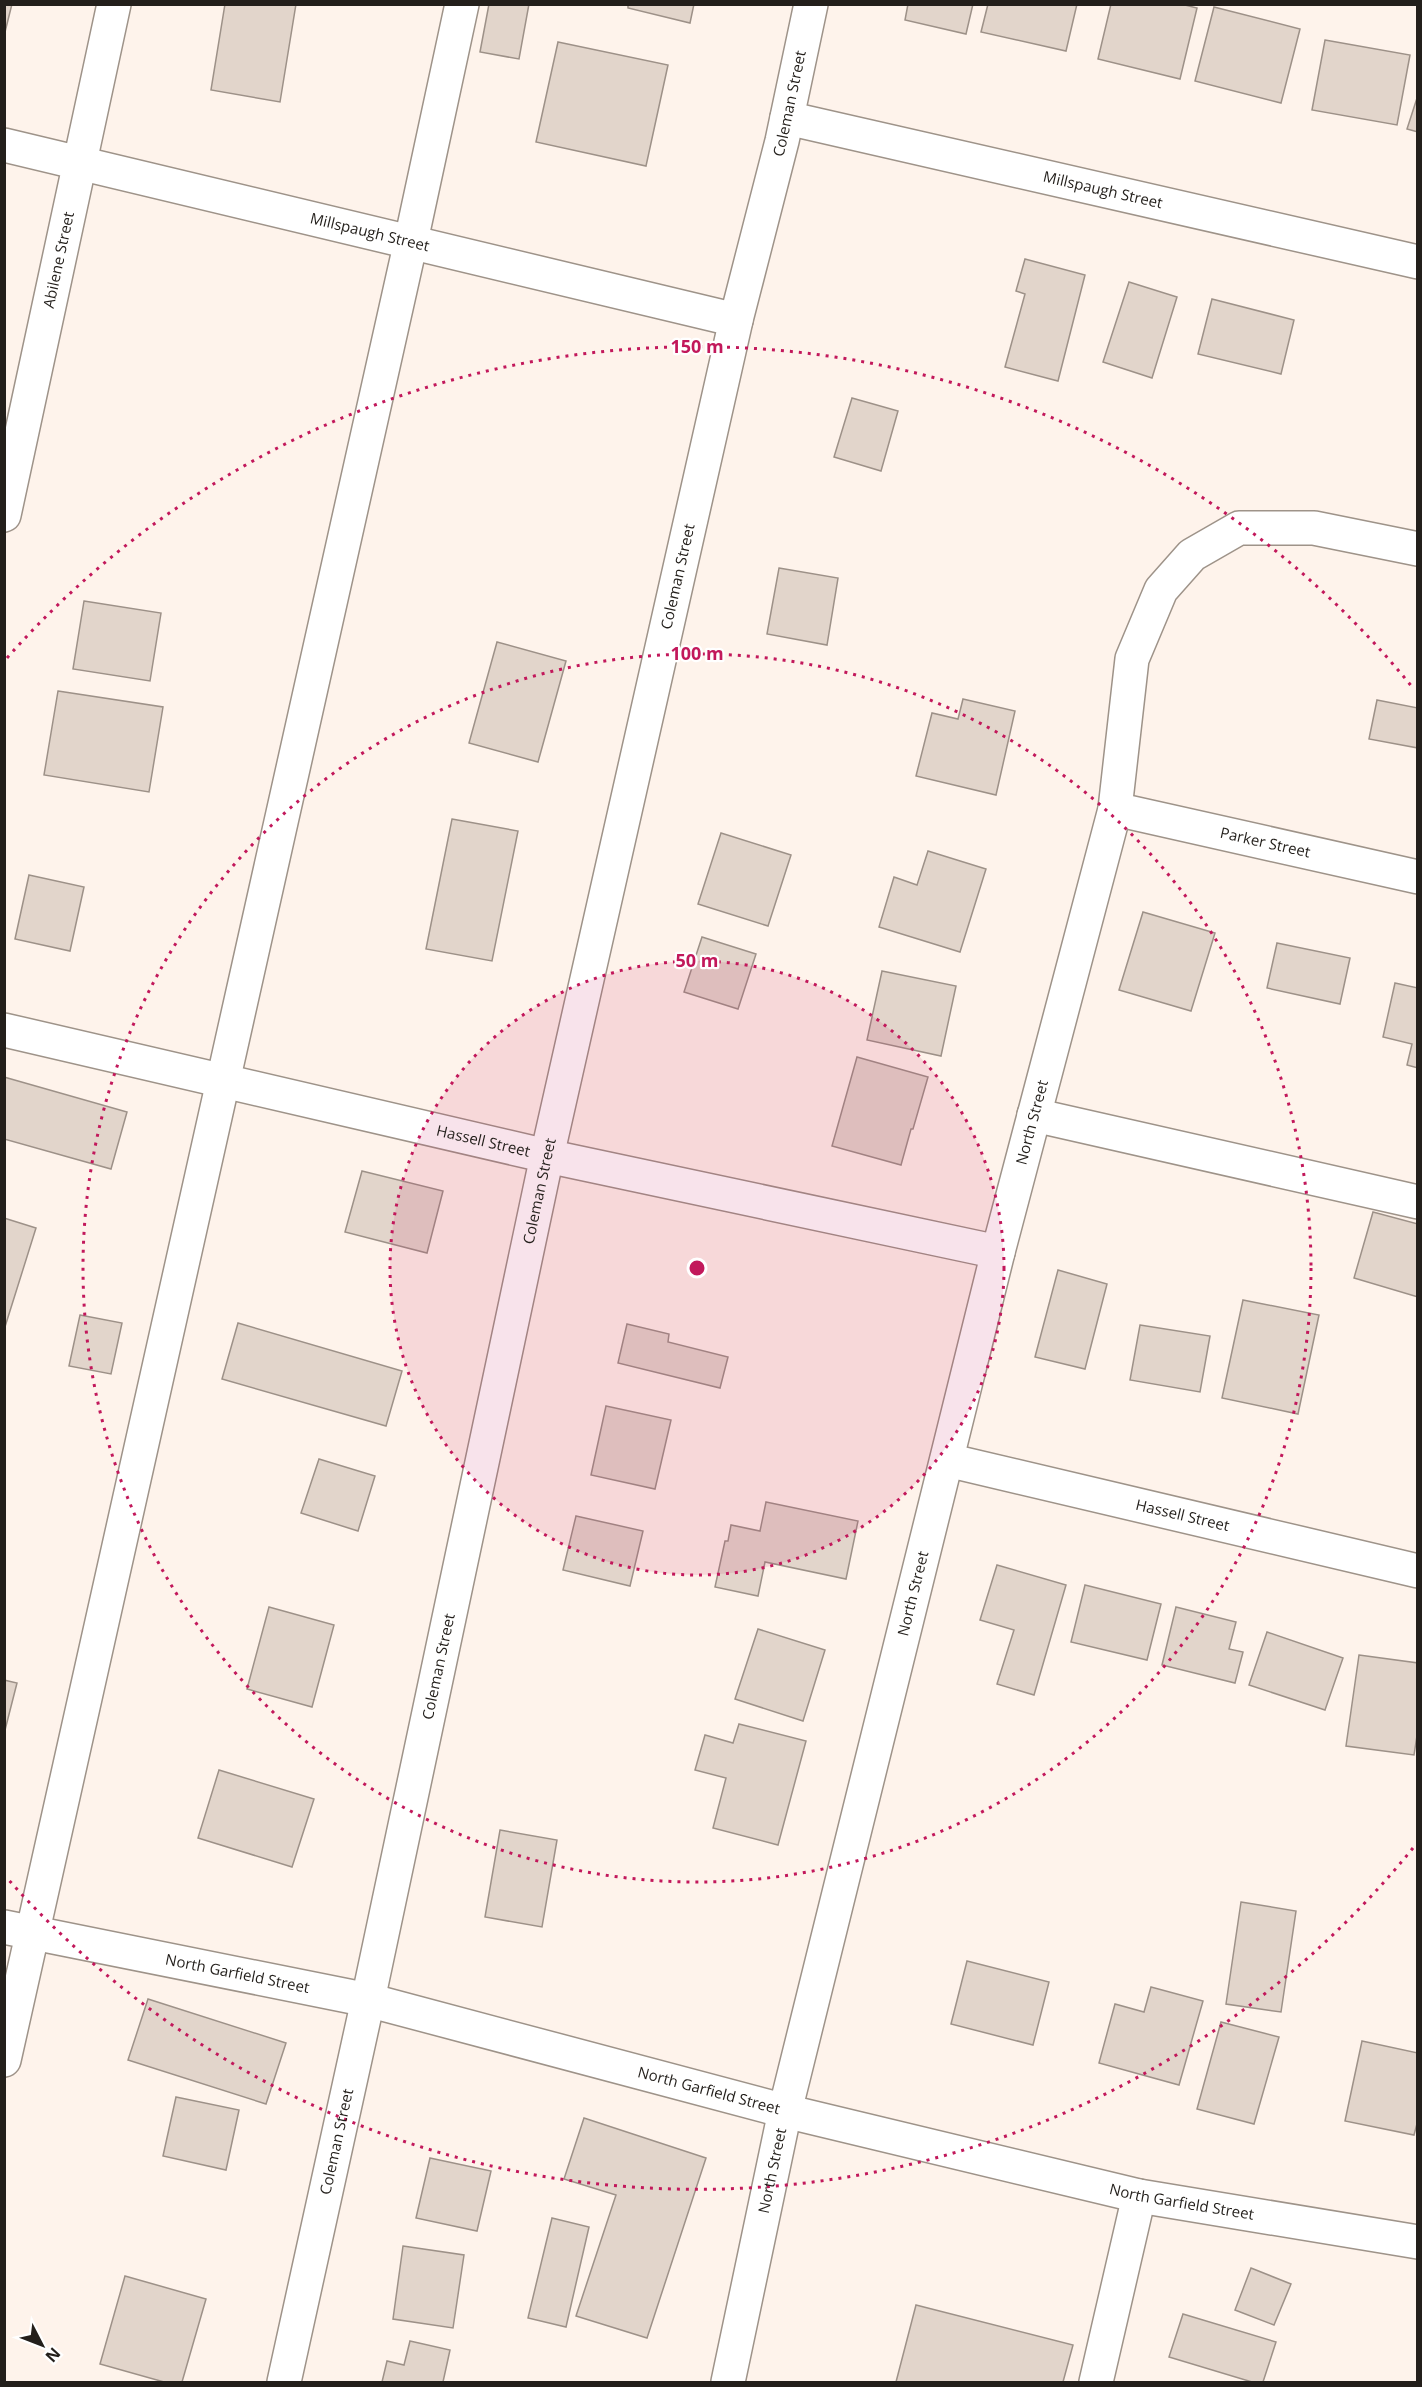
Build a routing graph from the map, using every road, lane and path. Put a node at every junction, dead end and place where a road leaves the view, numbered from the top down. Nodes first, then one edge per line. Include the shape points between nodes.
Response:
1 (114, 4) edge
2 (462, 4) edge
3 (811, 4) edge
4 (787, 118) junction
5 (4, 145) edge
6 (79, 162) junction
7 (411, 241) junction
8 (1418, 262) edge
9 (736, 320) junction
10 (4, 515) edge
11 (1418, 549) edge
12 (1115, 809) junction
13 (1418, 878) edge
14 (4, 1030) edge
15 (222, 1080) junction
16 (1034, 1115) junction
17 (547, 1156) junction
18 (1418, 1202) edge
19 (998, 1252) junction
20 (947, 1460) junction
21 (1418, 1571) edge
22 (19, 1930) edge
23 (368, 2000) junction
24 (4, 2060) edge
25 (785, 2111) junction
26 (1139, 2196) junction
27 (1418, 2242) edge
28 (284, 2382) edge
29 (728, 2382) edge
30 (1096, 2382) edge

1 - 6 street, Abilene Street
2 - 7 street
3 - 4 street, Coleman Street
4 - 8 street, Millspaugh Street
4 - 9 street, Coleman Street
5 - 6 street, Millspaugh Street
6 - 7 street, Millspaugh Street
6 - 10 street, Abilene Street
7 - 9 street, Millspaugh Street
7 - 15 street
9 - 17 street, Coleman Street
11 - 12 street, North Street via 1314,528 1239,528 1192,555 1161,590 1132,659
12 - 13 street, Parker Street
12 - 16 street, North Street
14 - 15 street, Hassell Street
15 - 17 street, Hassell Street
15 - 22 street
16 - 18 street
16 - 19 street, North Street
17 - 19 street, Hassell Street
17 - 23 street, Coleman Street
19 - 20 street, North Street
20 - 21 street, Hassell Street
20 - 25 street, North Street
22 - 23 street, North Garfield Street
22 - 24 street
23 - 25 street, North Garfield Street
23 - 28 street, Coleman Street
25 - 26 street, North Garfield Street
25 - 29 street, North Street
26 - 27 street, North Garfield Street
26 - 30 street

